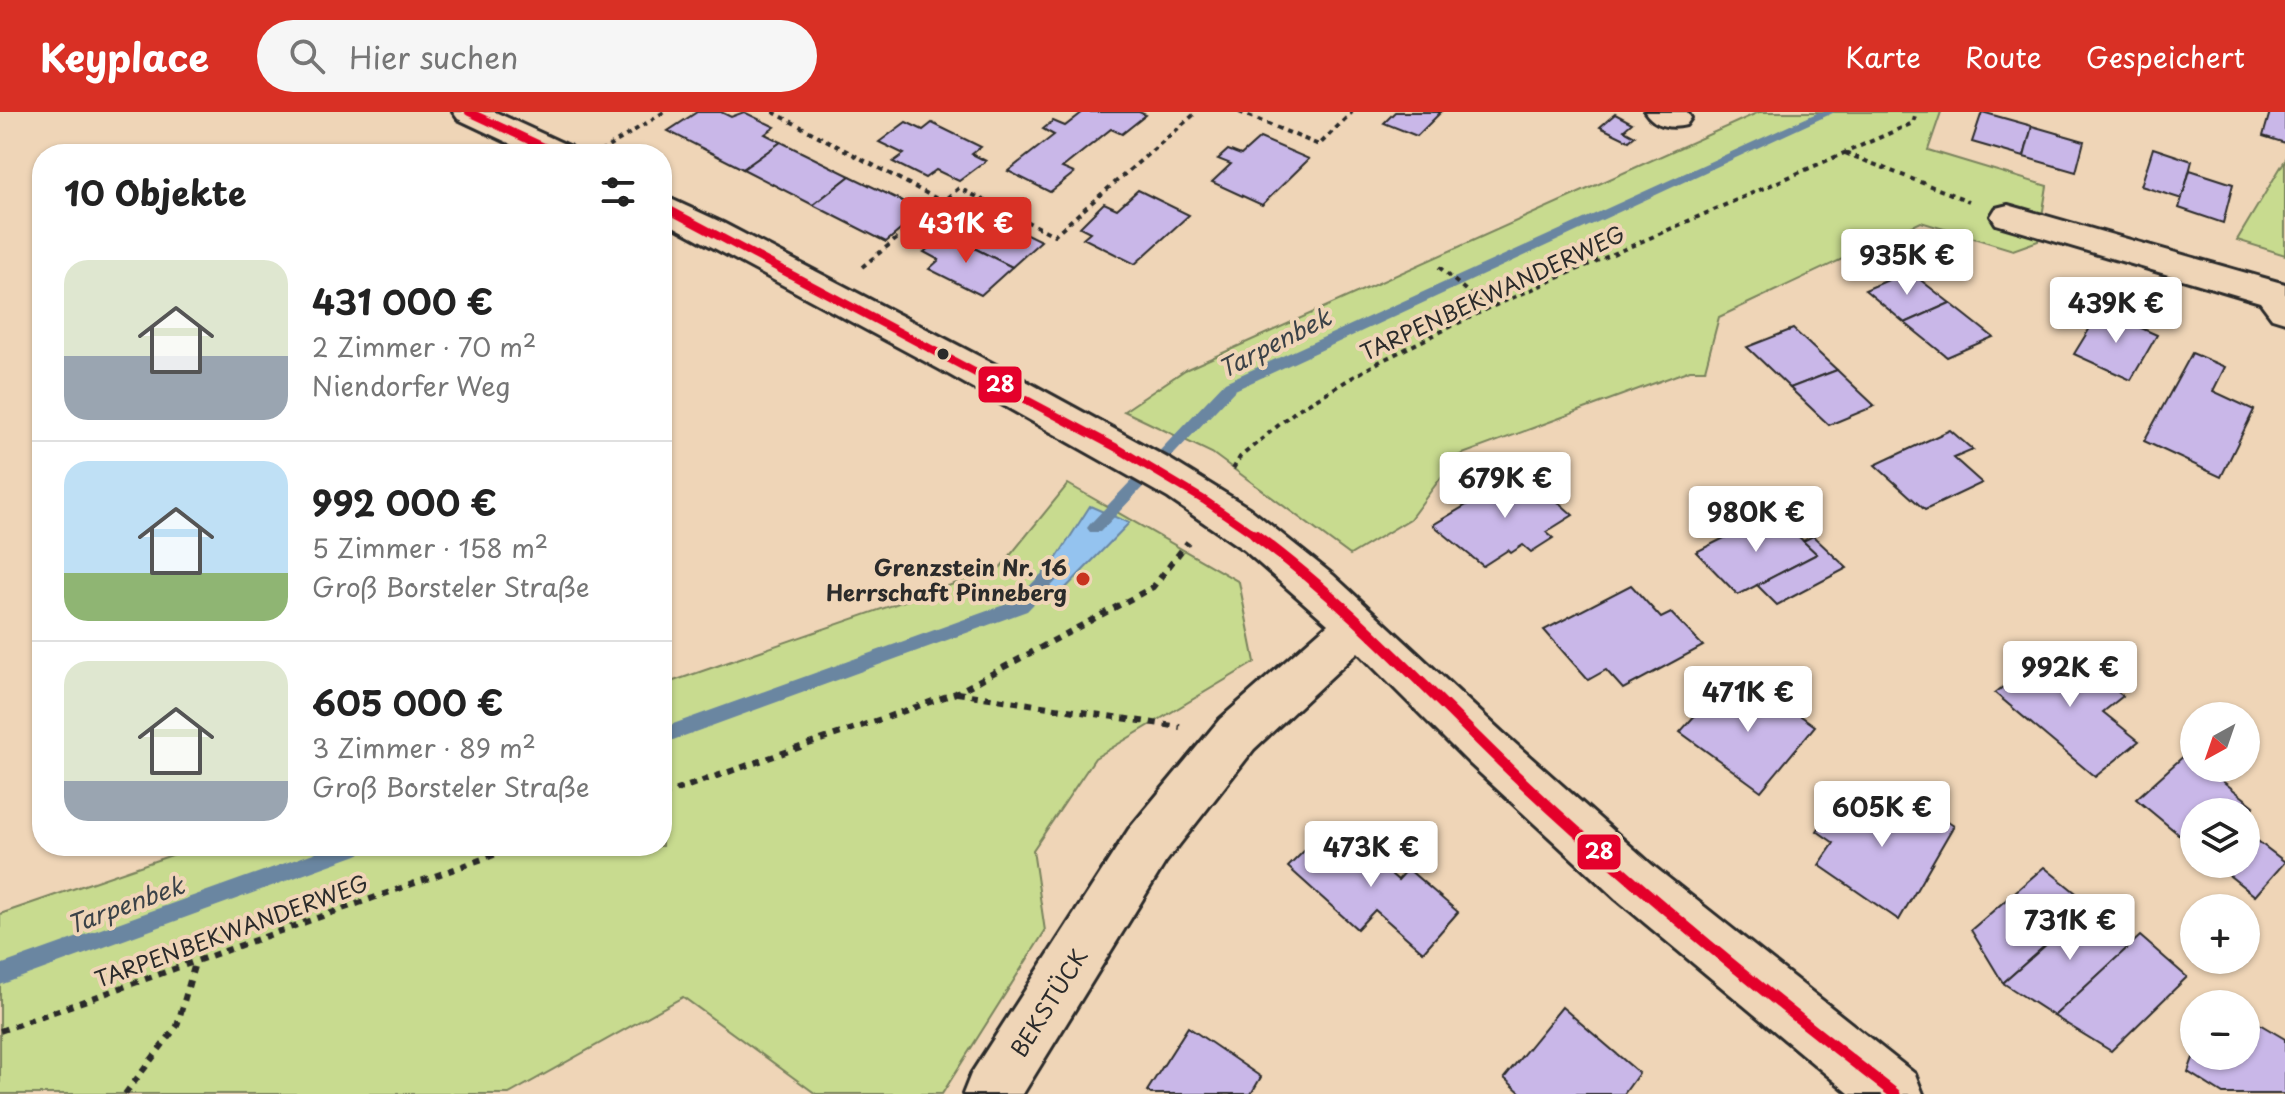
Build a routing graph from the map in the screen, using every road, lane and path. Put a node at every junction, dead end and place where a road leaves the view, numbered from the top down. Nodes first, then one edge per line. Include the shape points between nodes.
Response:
1 (469, 112) edge
2 (664, 112) edge
3 (773, 112) edge
4 (1197, 112) edge
5 (1239, 112) edge
6 (1352, 112) edge
7 (1916, 112) edge
8 (538, 144) edge
9 (613, 144) edge
10 (1845, 153) junction
11 (941, 201) junction
12 (672, 211) edge
13 (2008, 216) joint
14 (1439, 267) dead end
15 (830, 293) junction
16 (2281, 294) edge
17 (1487, 309) junction
18 (1197, 495) junction
19 (1358, 624) junction
20 (956, 693) junction
21 (1237, 734) junction
22 (672, 792) edge
23 (491, 856) edge
24 (196, 962) junction
25 (0, 1031) edge
26 (125, 1094) edge
27 (991, 1094) edge
28 (1895, 1094) edge

1 - 8 street
2 - 9 path
3 - 11 path
4 - 11 path via 1054,235 959,188
5 - 6 path via 1319,145
7 - 10 path, TARPENBEKWANDERWEG via 1913,123
10 - 13 path
10 - 17 path, TARPENBEKWANDERWEG
11 - 15 path
12 - 15 street
13 - 16 street
14 - 17 path
15 - 18 street
17 - 18 path, TARPENBEKWANDERWEG via 1297,410
18 - 19 street via 1288,562
18 - 20 path, TARPENBEKWANDERWEG via 1181,554 1153,587
19 - 21 street, BEKSTÜCK
19 - 28 street via 1597,849
20 - 21 path
20 - 22 path, TARPENBEKWANDERWEG
21 - 27 street, BEKSTÜCK via 1147,846
23 - 24 path, TARPENBEKWANDERWEG
24 - 25 path, TARPENBEKWANDERWEG
24 - 26 path via 177,1026

